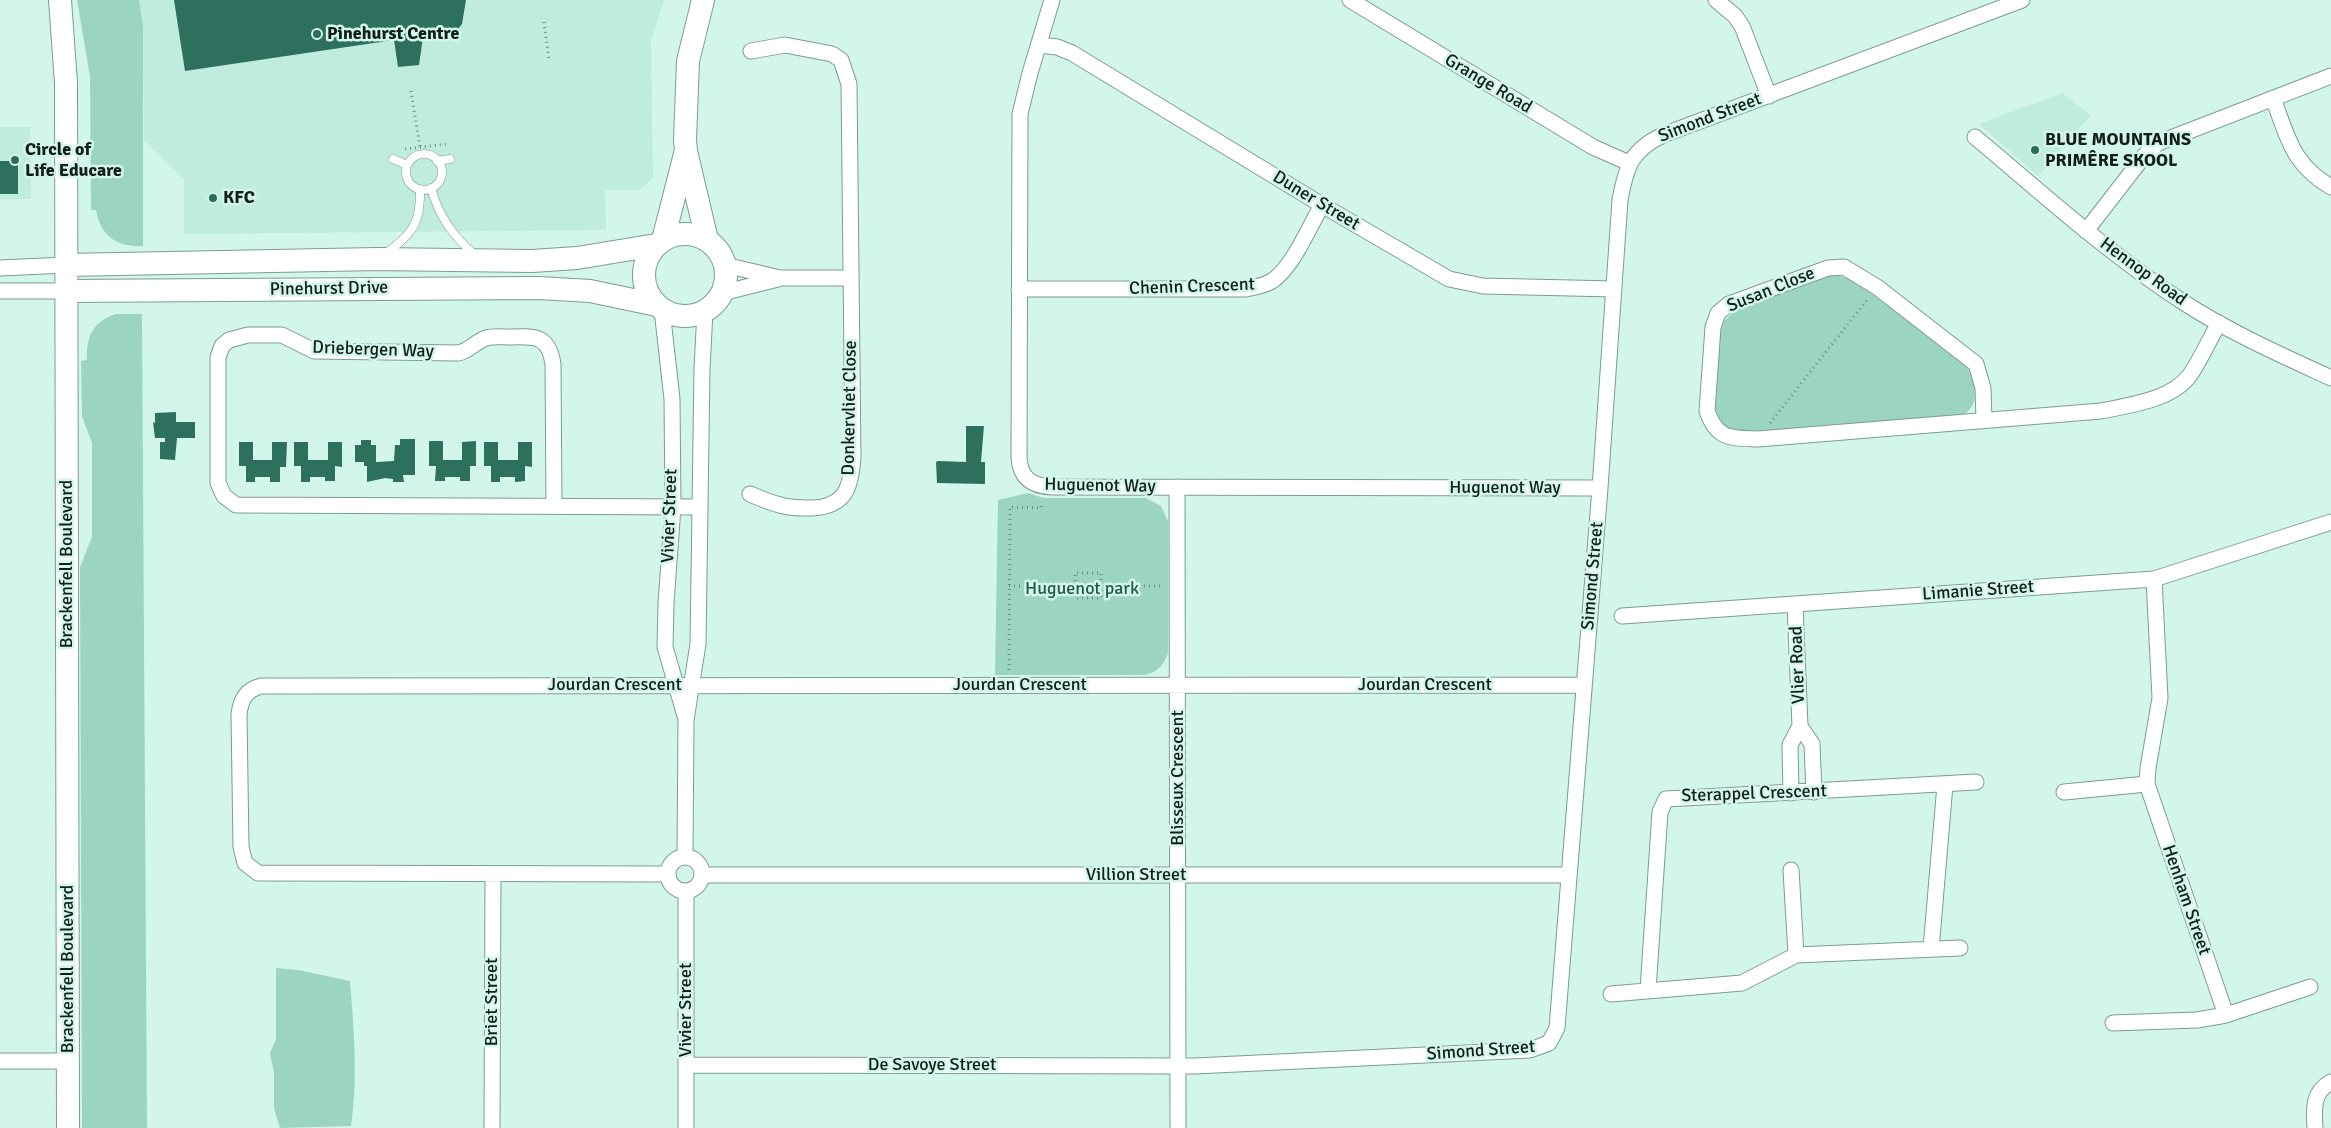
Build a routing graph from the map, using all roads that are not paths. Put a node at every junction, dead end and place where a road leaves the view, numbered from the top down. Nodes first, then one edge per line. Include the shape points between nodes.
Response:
1 (60, 0) edge
2 (703, 0) edge
3 (1052, 0) edge
4 (1350, 0) edge
5 (1716, 0) edge
6 (2022, 0) edge
7 (1039, 45) junction
8 (752, 51) dead end
9 (2331, 76) edge
10 (1769, 96) junction
11 (2273, 98) junction
12 (1975, 137) dead end
13 (686, 151) junction
14 (393, 159) dead end
15 (450, 159) dead end
16 (437, 161) junction
17 (1629, 163) junction
18 (407, 165) junction
19 (2331, 187) edge
20 (431, 188) junction
21 (420, 189) junction
22 (1322, 205) junction
23 (2086, 231) junction
24 (706, 240) junction
25 (659, 243) junction
26 (377, 259) junction
27 (481, 261) junction
28 (66, 265) junction
29 (725, 265) junction
30 (0, 268) edge
31 (780, 278) junction
32 (851, 278) junction
33 (1019, 289) junction
34 (1614, 289) junction
35 (0, 291) edge
36 (66, 291) junction
37 (722, 293) junction
38 (659, 308) junction
39 (705, 311) junction
40 (2219, 323) junction
41 (2331, 378) edge
42 (1984, 420) junction
43 (1177, 487) junction
44 (1600, 488) junction
45 (750, 494) dead end
46 (554, 506) junction
47 (673, 507) junction
48 (700, 507) junction
49 (2329, 528) edge
50 (2154, 579) junction
51 (1795, 604) junction
52 (1622, 616) dead end
53 (676, 685) junction
54 (692, 685) junction
55 (1178, 685) junction
56 (1584, 685) junction
57 (686, 720) junction
58 (1800, 726) junction
59 (1976, 782) dead end
60 (1945, 784) junction
61 (2147, 784) junction
62 (1814, 792) junction
63 (2064, 792) dead end
64 (1792, 793) junction
65 (685, 857) junction
66 (1791, 870) dead end
67 (668, 874) junction
68 (702, 874) junction
69 (1569, 874) junction
70 (493, 875) junction
71 (1178, 876) junction
72 (686, 892) junction
73 (1960, 948) dead end
74 (1931, 949) junction
75 (1796, 955) junction
76 (2310, 987) dead end
77 (1648, 990) junction
78 (1611, 994) dead end
79 (2226, 1016) junction
80 (2113, 1023) dead end
81 (0, 1061) edge
82 (68, 1061) junction
83 (686, 1065) junction
84 (1178, 1065) junction
85 (2331, 1082) edge
86 (68, 1128) edge
87 (492, 1128) edge
88 (686, 1128) edge
89 (1178, 1128) edge
90 (2315, 1128) edge

1 - 28 street, Brackenfell Boulevard via 66,83
2 - 13 street via 688,61
3 - 7 street, Huguenot Way
4 - 17 street, Grange Road via 1593,147
5 - 10 street via 1740,22
6 - 10 street, Simond Street
7 - 22 street, Duner Street via 1072,53
7 - 33 street, Huguenot Way via 1020,114
8 - 32 street, Donkervliet Close via 785,45 811,48 837,56 844,67 850,92
9 - 11 street
10 - 17 street, Simond Street via 1653,140
11 - 19 street via 2300,164 2309,174
11 - 23 street via 2158,143 2144,156
12 - 23 street, Hennop Road
13 - 24 street
13 - 25 street
14 - 18 lane
15 - 16 lane
16 - 18 lane via 421,154
16 - 20 lane via 440,177
17 - 34 street, Simond Street via 1620,200
18 - 21 lane via 409,183
20 - 21 lane
20 - 27 lane via 442,220 458,241
21 - 26 lane via 420,206 414,227 401,242
22 - 33 street, Chenin Crescent via 1285,269 1271,282 1260,286 1246,289
22 - 34 street, Duner Street via 1434,272 1460,283
23 - 40 street, Hennop Road via 2154,282
24 - 25 street via 685,234
24 - 29 street via 719,251
25 - 27 street, Pinehurst Drive via 577,258
25 - 38 street via 648,256 644,282 648,295
26 - 27 street, Pinehurst Drive
26 - 28 street, Pinehurst Drive
28 - 30 street, Pinehurst Drive
28 - 36 street, Brackenfell Boulevard
29 - 31 street
29 - 37 street via 726,282
31 - 32 street
31 - 37 street
32 - 45 street, Donkervliet Close via 853,458 845,492 828,507 807,508 780,507
33 - 43 street, Huguenot Way via 1020,466 1028,480 1041,486
34 - 44 street, Simond Street
35 - 36 street, Pinehurst Drive
36 - 38 street, Pinehurst Drive via 539,288 590,291
36 - 82 street, Brackenfell Boulevard
37 - 39 street
38 - 39 street via 684,316
38 - 47 street, Vivier Street via 672,399
39 - 48 street, Vivier Street
40 - 41 street, Hennop Road
40 - 42 street, Susan Close via 2190,376 2161,396 2101,411
42 - 42 street, Susan Close via 1983,388 1976,364 1877,287 1844,267 1834,266 1728,304 1718,313 1713,327 1707,411 1719,433 1758,439
43 - 44 street, Huguenot Way
43 - 55 street, Blisseux Crescent
44 - 56 street, Simond Street
46 - 46 street, Driebergen Way via 236,505 220,490 218,477 218,357 222,346 237,337 282,335 314,351 458,353 492,337 530,336 541,340 551,352 553,364
46 - 47 street, Driebergen Way
47 - 48 street, Driebergen Way
47 - 53 street, Vivier Street via 665,647
48 - 54 street, Vivier Street via 698,644
49 - 50 street, Limanie Street
50 - 51 street, Limanie Street
50 - 61 street, Henham Street via 2160,698
51 - 52 street, Limanie Street
51 - 58 street, Vlier Road
53 - 54 street, Jourdan Crescent
53 - 57 street, Vivier Street
53 - 70 street, Jourdan Crescent via 260,686 243,697 239,714 241,847 249,868 263,874
54 - 55 street, Jourdan Crescent
54 - 57 street, Vivier Street
55 - 56 street, Jourdan Crescent
55 - 71 street, Blisseux Crescent
56 - 69 street, Simond Street
57 - 65 street, Vivier Street
58 - 62 street, Vlier Road via 1812,744
58 - 64 street, Vlier Road via 1790,745
59 - 60 street, Sterappel Crescent
60 - 62 street, Sterappel Crescent
60 - 74 street
61 - 63 street
61 - 79 street, Henham Street
62 - 64 street, Sterappel Crescent
64 - 77 street, Sterappel Crescent via 1669,798 1662,804
65 - 67 street via 676,859
65 - 68 street via 694,859
66 - 75 street
67 - 70 street, Jourdan Crescent
67 - 72 street via 670,883 677,890
68 - 71 street, Villion Street
68 - 72 street via 698,886
69 - 71 street, Villion Street
69 - 84 street, Simond Street via 1557,1028 1553,1039 1542,1047
70 - 87 street, Briet Street
71 - 84 street, Blisseux Crescent
72 - 83 street, Vivier Street
73 - 74 street
74 - 75 street
75 - 77 street via 1742,983
76 - 79 street
77 - 78 street
79 - 80 street
81 - 82 street
82 - 86 street, Brackenfell Boulevard
83 - 84 street, De Savoye Street
83 - 88 street, Vivier Street
84 - 89 street, Blisseux Crescent
85 - 90 street via 2321,1089 2316,1098

